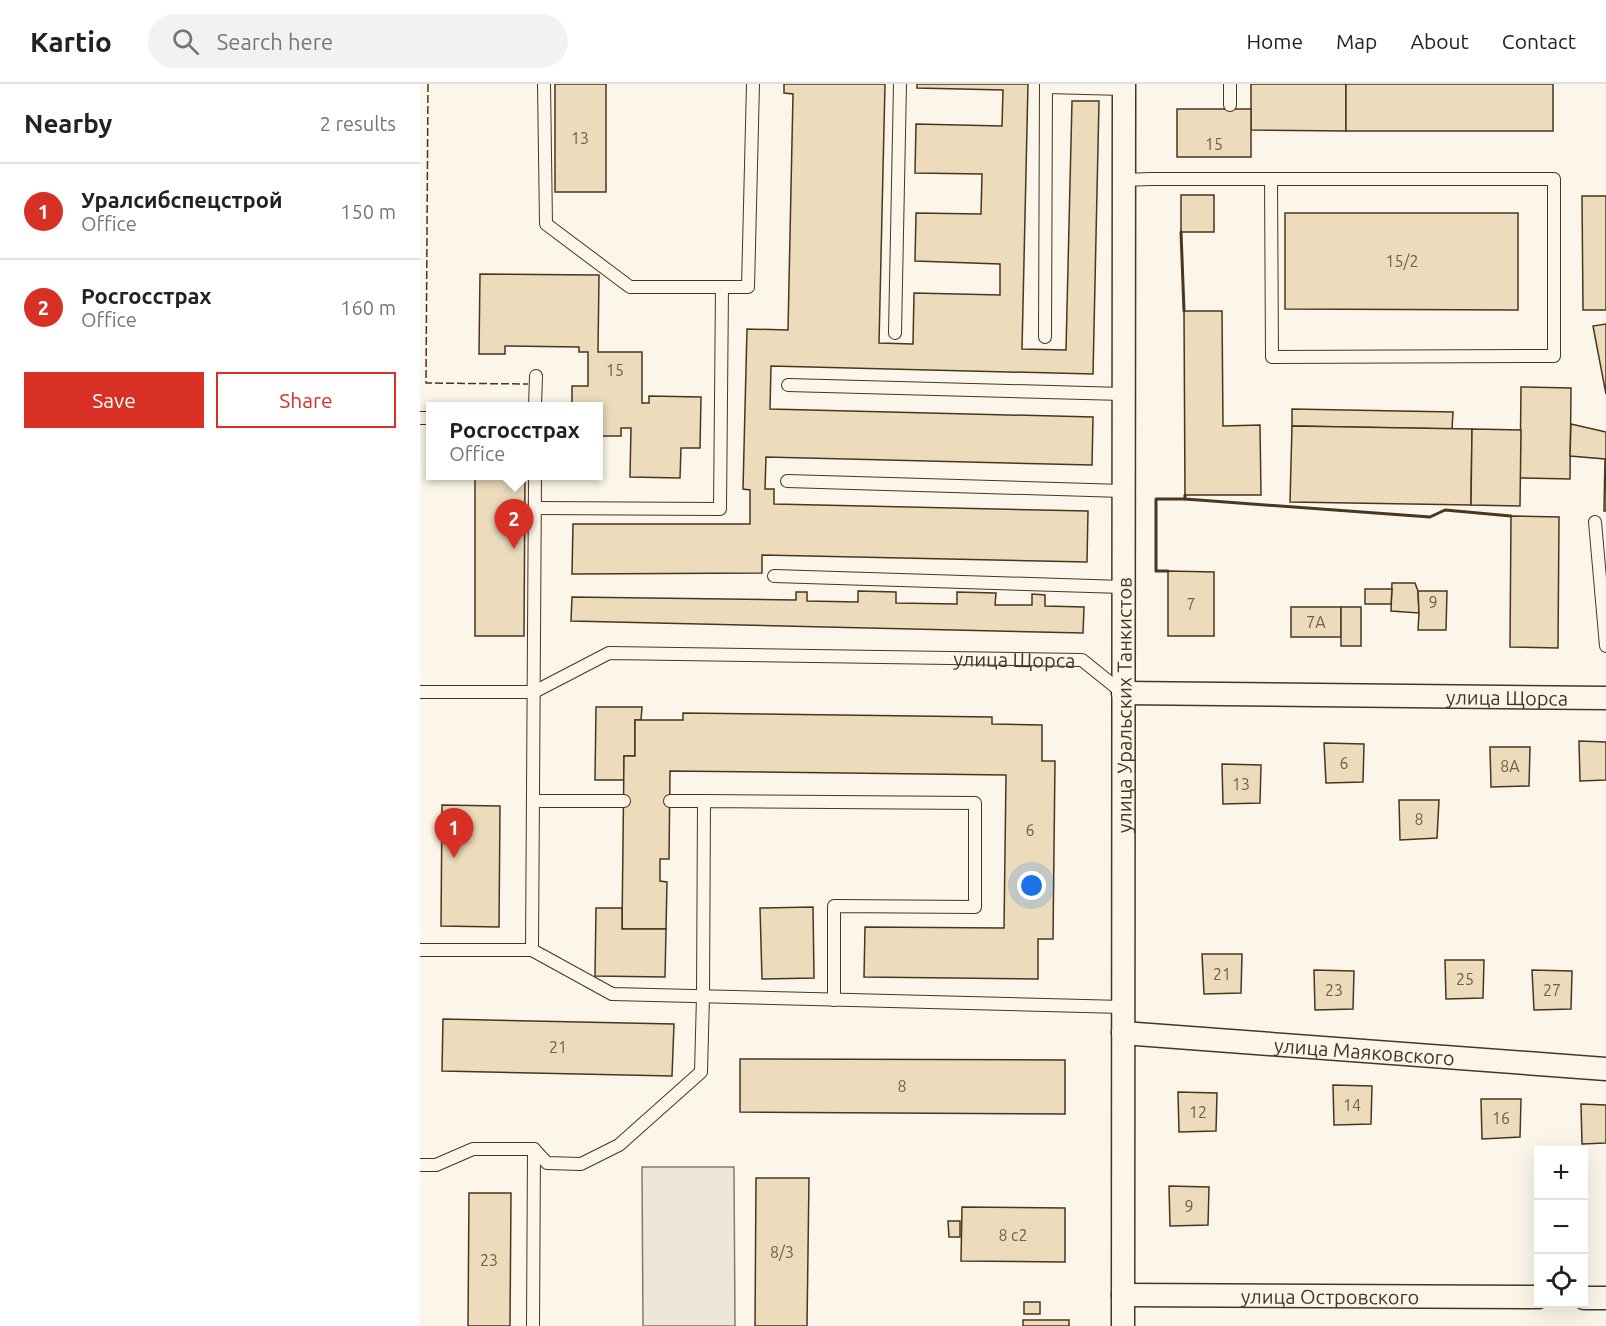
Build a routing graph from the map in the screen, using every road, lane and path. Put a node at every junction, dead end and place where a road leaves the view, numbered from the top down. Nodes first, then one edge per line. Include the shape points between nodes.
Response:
1 (544, 84) edge
2 (753, 84) edge
3 (900, 84) edge
4 (1230, 84) edge
5 (1046, 86) edge
6 (1124, 86) edge
7 (1230, 105) dead end
8 (1271, 179) junction
9 (1124, 180) junction
10 (722, 287) junction
11 (895, 333) dead end
12 (1044, 338) dead end
13 (536, 376) dead end
14 (788, 385) dead end
15 (1123, 394) junction
16 (535, 402) edge
17 (535, 480) edge
18 (787, 481) dead end
19 (1123, 491) junction
20 (535, 508) junction
21 (1595, 522) dead end
22 (774, 576) dead end
23 (1123, 587) junction
24 (1606, 646) edge
25 (420, 692) edge
26 (534, 692) junction
27 (1123, 693) junction
28 (1606, 698) edge
29 (533, 801) junction
30 (624, 801) dead end
31 (670, 801) dead end
32 (704, 801) junction
33 (420, 950) edge
34 (532, 950) junction
35 (703, 996) junction
36 (834, 1000) junction
37 (1123, 1007) junction
38 (1123, 1033) junction
39 (1606, 1068) edge
40 (534, 1149) junction
41 (420, 1165) edge
42 (1123, 1294) junction
43 (1534, 1298) edge
44 (1588, 1298) edge
45 (1606, 1298) edge
46 (533, 1326) edge
47 (1123, 1326) edge

1 - 10 lane via 546,224 630,287
2 - 10 lane via 748,286
3 - 11 lane
4 - 7 lane
5 - 6 lane
5 - 12 lane
6 - 9 street, улица Уральских Танкистов
8 - 8 lane via 1272,357 1554,356 1554,179
8 - 9 lane
9 - 15 street, улица Уральских Танкистов
10 - 20 lane via 720,509
13 - 16 lane
14 - 15 lane
15 - 19 street, улица Уральских Танкистов
17 - 20 lane
18 - 19 lane
19 - 23 street, улица Уральских Танкистов
20 - 26 lane
21 - 24 lane
22 - 23 lane
23 - 27 street, улица Уральских Танкистов
25 - 26 lane, улица Щорса
26 - 27 lane, улица Щорса via 609,653 1082,660
26 - 29 lane
27 - 28 street, улица Щорса
27 - 37 street, улица Уральских Танкистов
29 - 30 lane
29 - 34 lane
31 - 32 lane
32 - 35 lane
32 - 36 lane via 975,802 975,906 834,906
33 - 34 lane
34 - 35 lane via 612,994
35 - 36 lane
35 - 40 lane via 701,1072 619,1145 581,1164 548,1163
36 - 37 lane
37 - 38 street, улица Уральских Танкистов
38 - 39 street, улица Маяковского
38 - 42 street, улица Уральских Танкистов
40 - 41 lane via 473,1149 436,1165
40 - 46 lane
42 - 43 street, улица Островского
42 - 47 street, улица Уральских Танкистов
44 - 45 street

